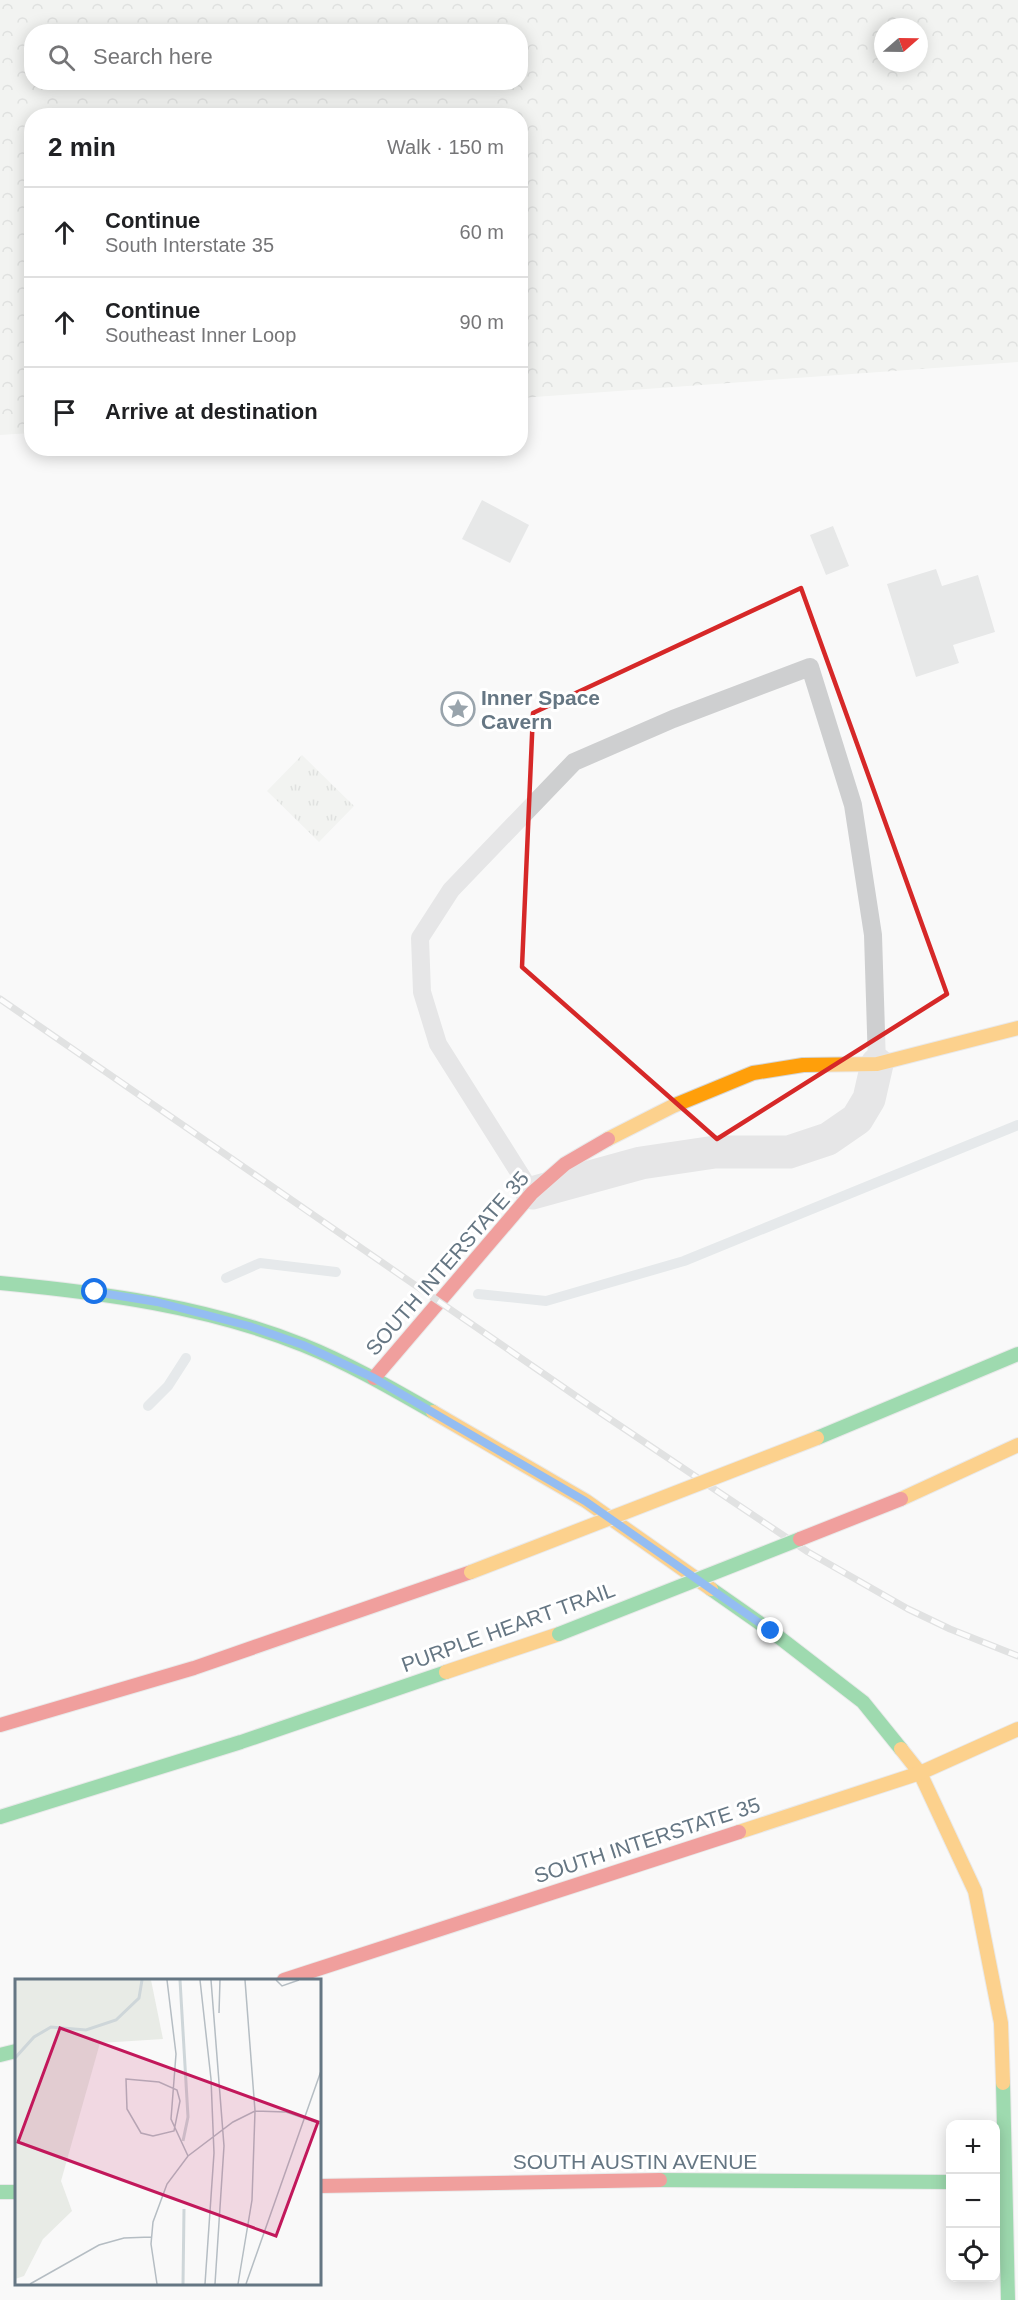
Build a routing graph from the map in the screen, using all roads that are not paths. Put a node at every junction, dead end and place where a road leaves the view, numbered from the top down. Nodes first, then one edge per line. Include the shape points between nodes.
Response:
1 (1018, 1028) edge
2 (877, 1064) junction
3 (532, 1193) junction
4 (0, 1283) edge
5 (1018, 1353) edge
6 (374, 1378) junction
7 (1018, 1445) edge
8 (0, 1725) edge
9 (1018, 1729) edge
10 (920, 1773) junction
11 (0, 1817) edge
12 (287, 1979) edge
13 (15, 2051) edge
14 (0, 2055) edge
15 (946, 2182) edge
16 (1006, 2183) edge
17 (321, 2186) edge
18 (15, 2192) edge
19 (0, 2193) edge
20 (1008, 2300) edge

1 - 2 main road, SOUTH INTERSTATE 35
2 - 3 main road, SOUTH INTERSTATE 35 via 803,1065 753,1073 621,1132 565,1164
2 - 3 street via 869,1099 857,1119 828,1139 789,1152 716,1152 641,1163
2 - 3 lane via 873,935 853,806 810,667 574,762 451,890 420,938 422,992 438,1044
3 - 6 main road, SOUTH INTERSTATE 35
4 - 6 main road, SOUTH INTERSTATE 35 via 157,1302 249,1326 303,1345
5 - 8 main road, bridge via 817,1438 471,1572 194,1668
6 - 10 main road via 585,1501 771,1631 863,1702
7 - 11 main road, PURPLE HEART TRAIL, bridge via 901,1498 560,1634 241,1742
9 - 10 main road, SOUTH INTERSTATE 35
10 - 12 main road, SOUTH INTERSTATE 35
10 - 16 main road via 975,1891 1001,2023
13 - 14 main road
15 - 17 main road, SOUTH AUSTIN AVENUE via 606,2180
16 - 20 main road
18 - 19 main road

